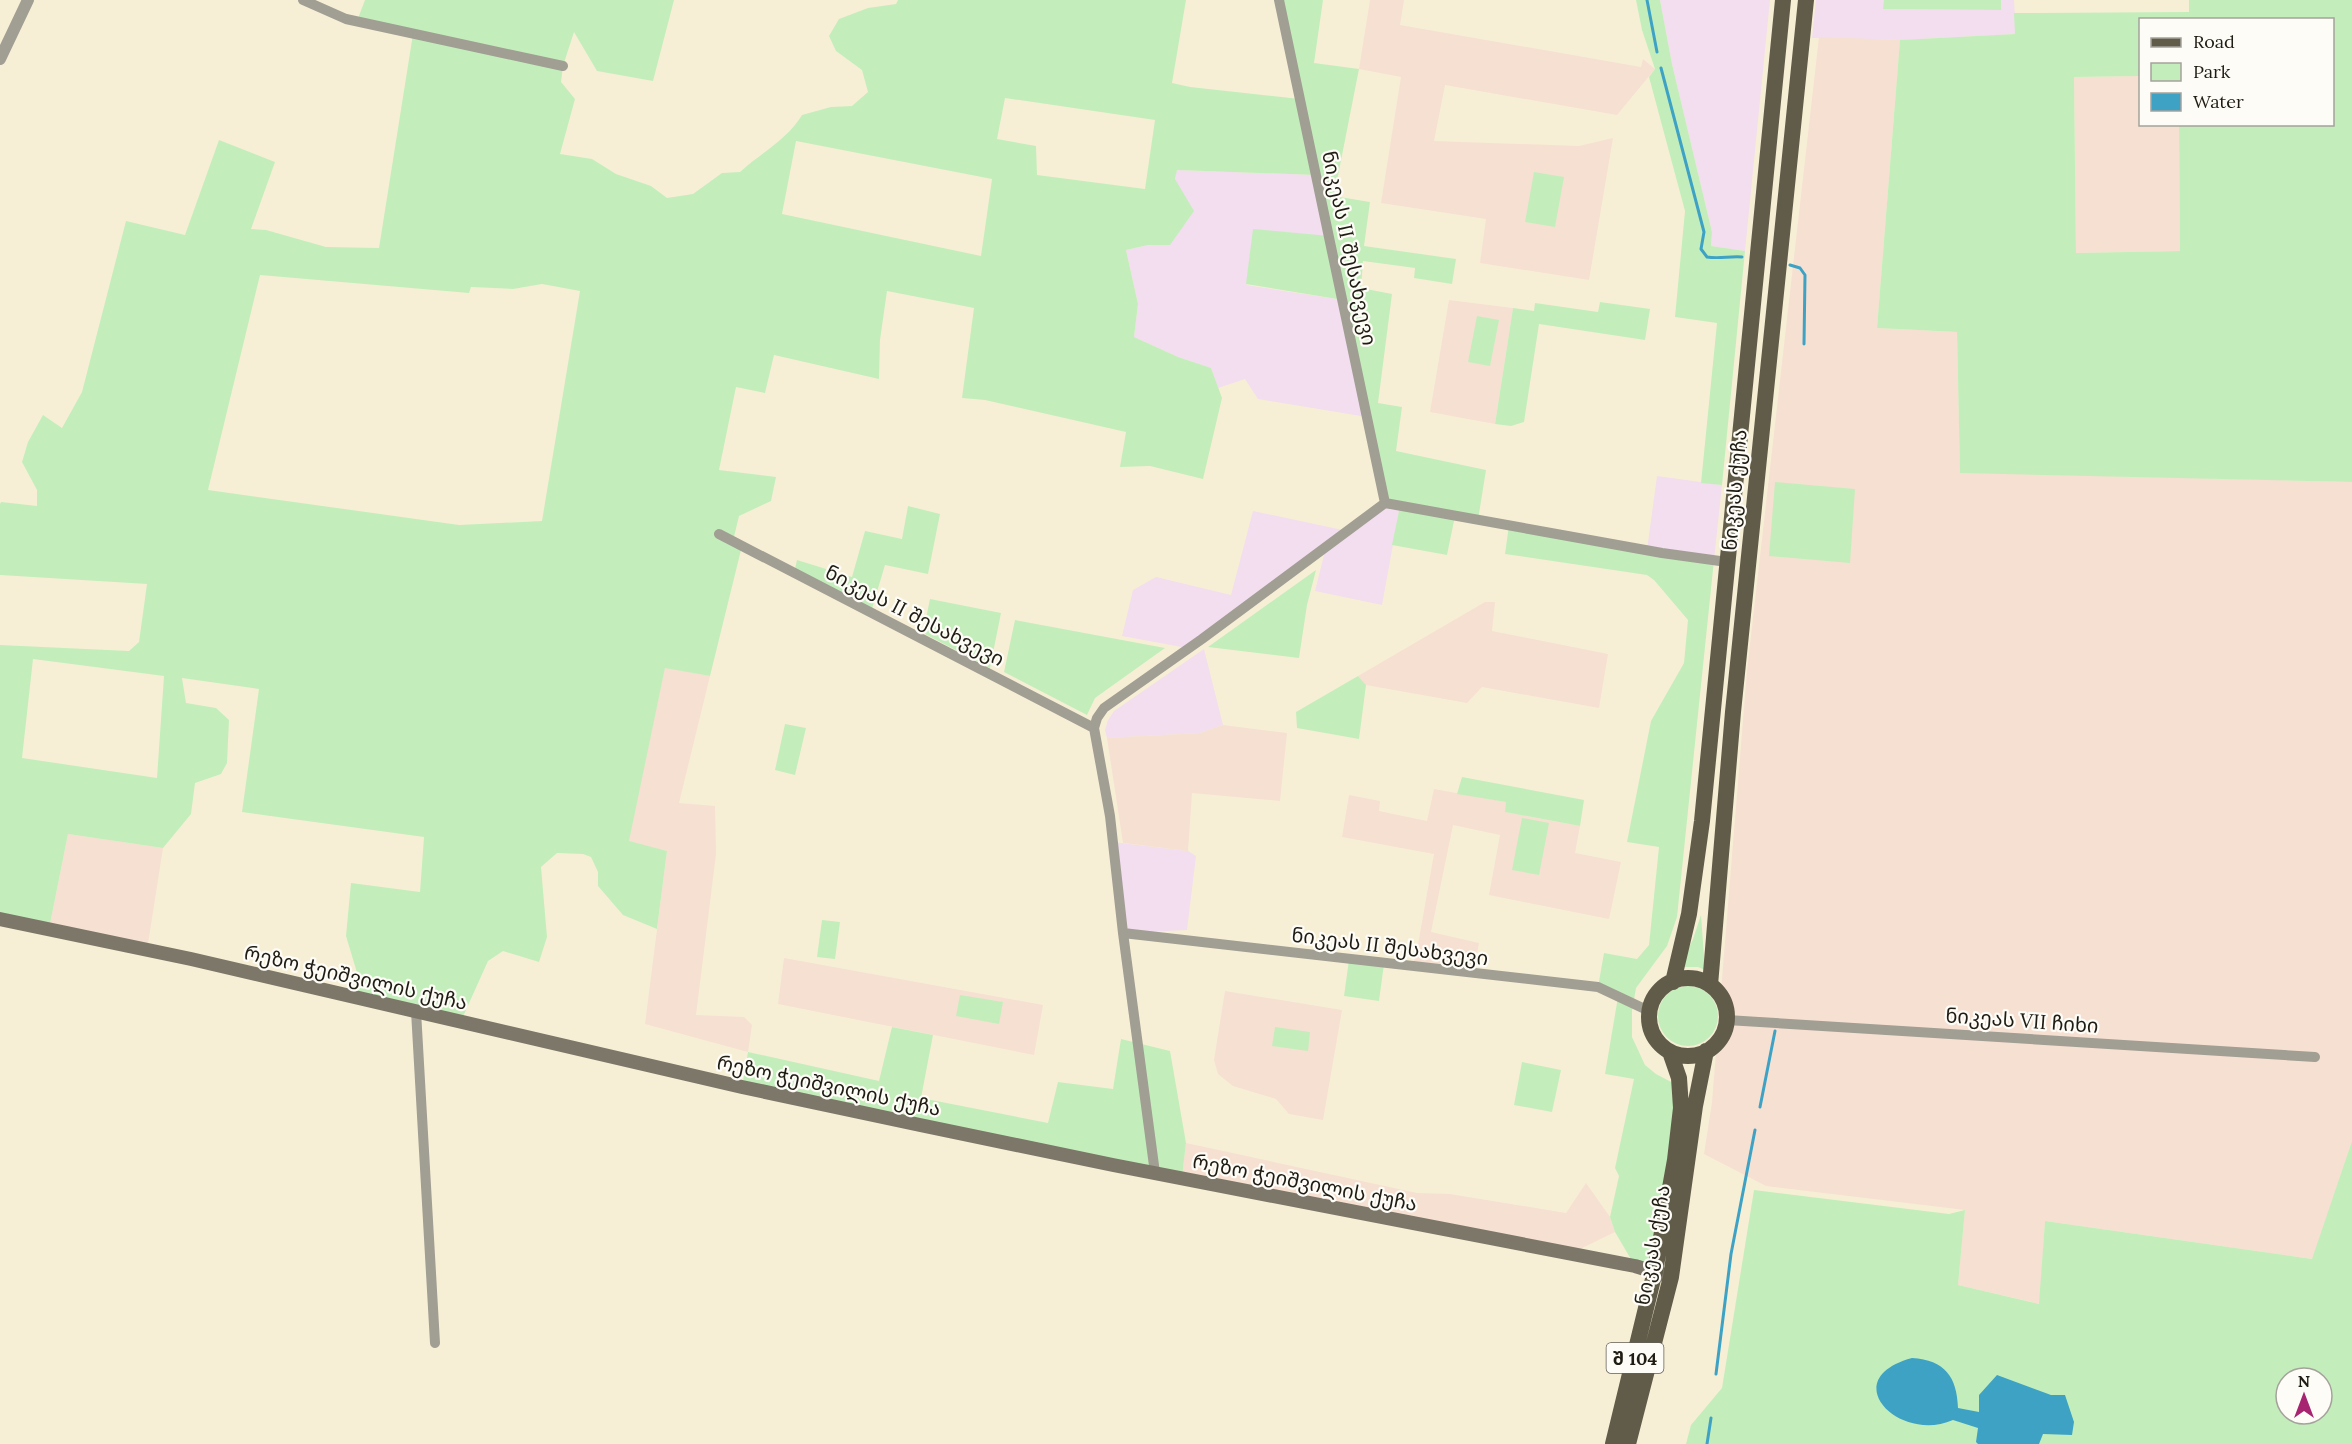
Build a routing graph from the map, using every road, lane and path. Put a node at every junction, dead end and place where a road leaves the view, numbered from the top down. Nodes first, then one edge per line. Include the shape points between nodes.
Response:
1 (28, 0) edge
2 (303, 0) edge
3 (1279, 0) edge
4 (1785, 0) edge
5 (1806, 1) edge
6 (0, 59) edge
7 (563, 66) dead end
8 (1385, 503) junction
9 (719, 534) dead end
10 (1727, 562) junction
11 (1094, 728) junction
12 (0, 919) edge
13 (1122, 933) junction
14 (1673, 981) junction
15 (1710, 985) junction
16 (416, 1011) junction
17 (1649, 1011) junction
18 (1727, 1020) junction
19 (1706, 1051) junction
20 (1670, 1052) junction
21 (2315, 1057) dead end
22 (1155, 1173) junction
23 (1663, 1274) junction
24 (435, 1343) dead end
25 (1613, 1444) edge
26 (1628, 1444) edge

1 - 6 street
2 - 7 street via 346,19
3 - 8 street, ნიკეას II შესახვევი
4 - 5 main road
4 - 10 main road, ნიკეას ქუჩა
5 - 15 main road, ნიკეას ქუჩა via 1733,712
8 - 10 street
8 - 11 street via 1104,708
9 - 11 street, ნიკეას II შესახვევი
10 - 14 main road, ნიკეას ქუჩა via 1702,820 1689,914
11 - 13 street via 1110,816
12 - 16 main road, რეზო ჭეიშვილის ქუჩა
13 - 17 street, ნიკეას II შესახვევი via 1598,987
13 - 22 street
14 - 15 main road via 1698,979
14 - 17 main road via 1660,990
15 - 18 main road via 1722,1000
16 - 22 main road, რეზო ჭეიშვილის ქუჩა via 742,1087
16 - 24 street
17 - 20 main road, ნიკეას ქუჩა via 1653,1035
18 - 19 main road, ნიკეას ქუჩა via 1716,1044
18 - 21 street, ნიკეას VII ჩიხი
19 - 20 main road via 1688,1055
19 - 23 main road, ნიკეას ქუჩა
20 - 23 main road, ნიკეას ქუჩა via 1679,1078 1681,1108
22 - 23 main road, რეზო ჭეიშვილის ქუჩა
23 - 25 main road, ნიკეას ქუჩა / შ 104
23 - 26 main road, ნიკეას ქუჩა / შ 104

